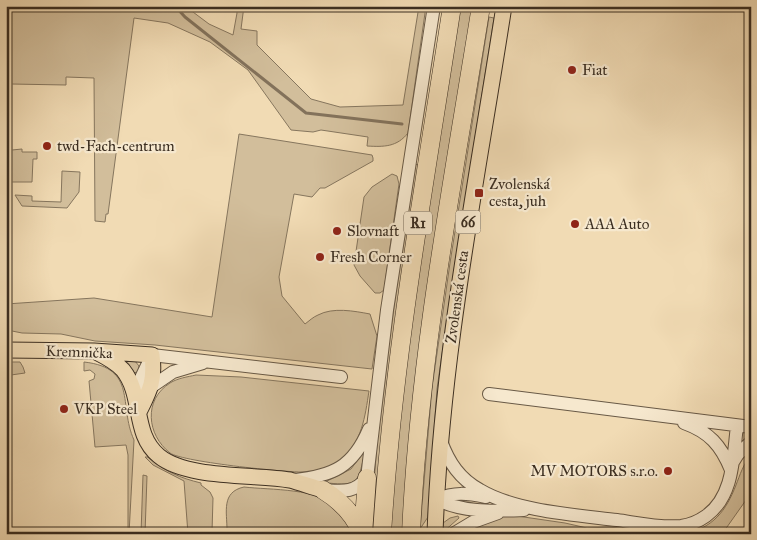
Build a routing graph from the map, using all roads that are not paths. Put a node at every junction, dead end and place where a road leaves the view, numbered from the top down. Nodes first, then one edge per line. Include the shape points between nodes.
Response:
1 (434, 6) edge
2 (452, 6) edge
3 (481, 6) edge
4 (504, 6) edge
5 (6, 350) edge
6 (94, 351) junction
7 (152, 355) junction
8 (208, 362) junction
9 (341, 377) dead end
10 (151, 387) junction
11 (489, 394) dead end
12 (136, 395) junction
13 (139, 412) junction
14 (667, 416) junction
15 (373, 418) junction
16 (737, 426) junction
17 (751, 427) edge
18 (440, 439) junction
19 (751, 442) edge
20 (732, 466) junction
21 (367, 478) junction
22 (290, 480) junction
23 (323, 490) junction
24 (436, 499) junction
25 (505, 505) junction
26 (363, 534) edge
27 (382, 534) edge
28 (411, 534) edge
29 (435, 534) edge
30 (453, 534) edge

1 - 15 street
2 - 27 highway, R1 via 404,310
3 - 28 highway, R1 via 432,315 417,444
4 - 18 main road, Zvolenská cesta / 66 via 454,313
5 - 6 main road, Kremnička
6 - 7 main road, Kremnička
6 - 12 main road via 123,369
7 - 8 street
7 - 10 main road
7 - 12 street
8 - 9 street
8 - 10 street via 173,372
10 - 13 main road
11 - 14 street
12 - 13 main road
13 - 22 main road via 146,440 153,451 166,461 198,470
14 - 16 street
14 - 20 street via 710,436
15 - 21 street
15 - 22 street via 358,450 343,467 323,476
16 - 17 street
16 - 20 street
18 - 24 main road, 66
18 - 25 street via 458,474
19 - 20 street via 738,454
20 - 25 street via 729,483 716,507 706,516 682,526 652,525
21 - 23 street via 352,490
21 - 26 highway
22 - 23 main road
23 - 26 highway via 346,508
24 - 25 street via 451,494 468,494
24 - 29 main road, 66
25 - 30 street

